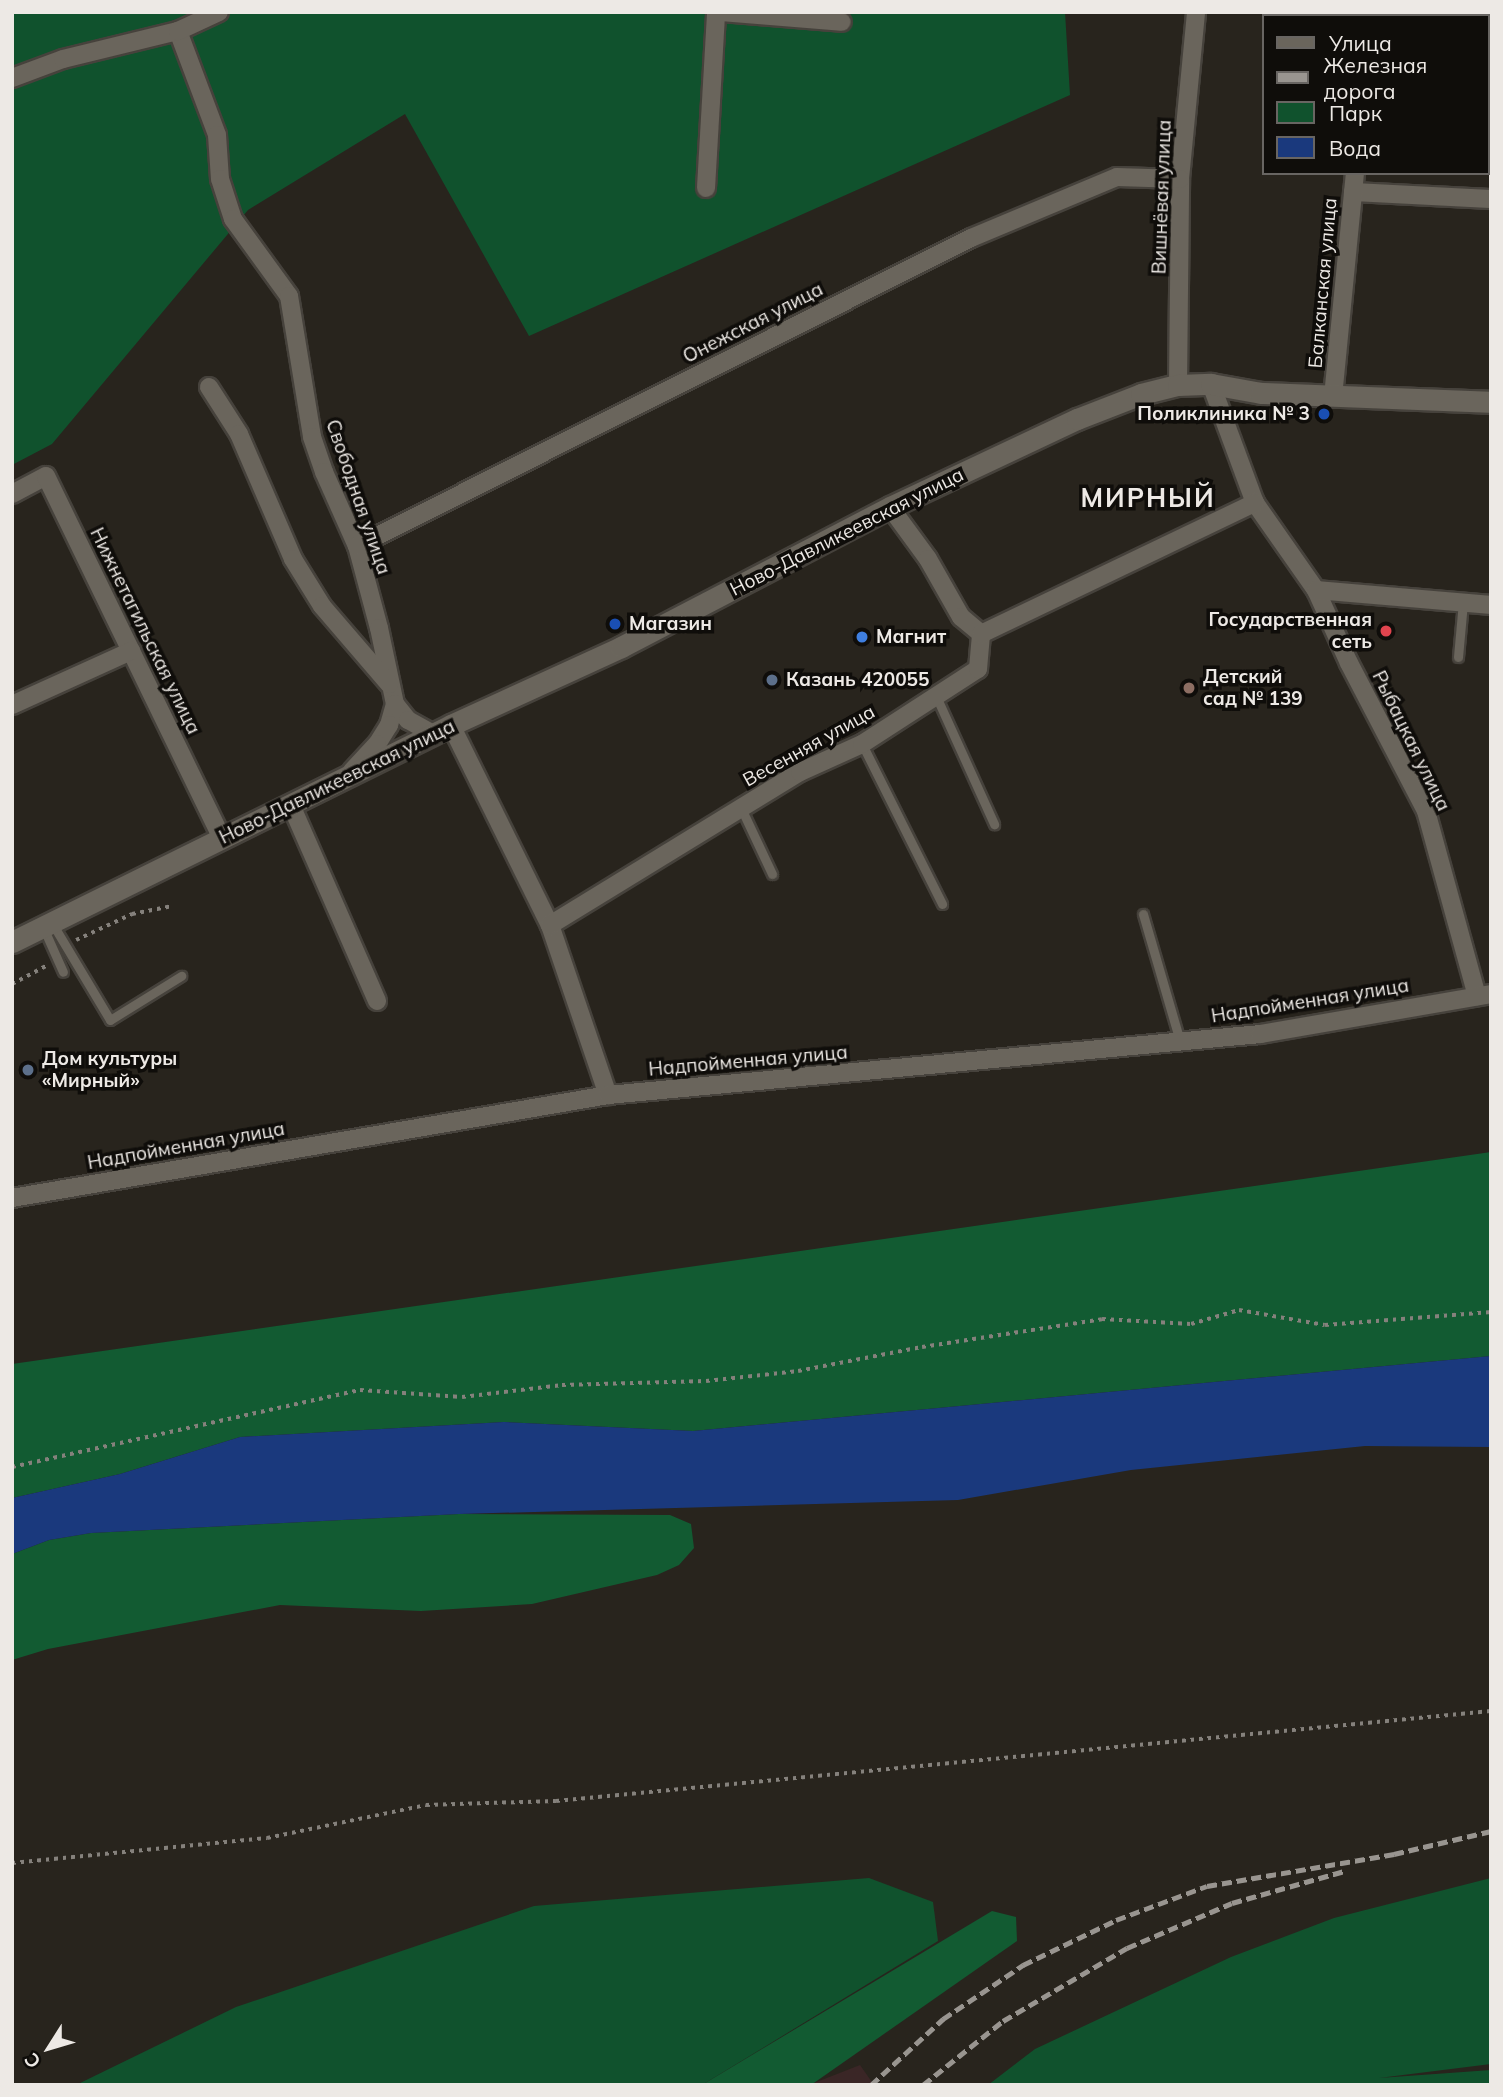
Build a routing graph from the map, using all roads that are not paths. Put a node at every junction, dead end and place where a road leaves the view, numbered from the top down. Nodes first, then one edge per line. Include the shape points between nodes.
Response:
1 (219, 12) edge
2 (719, 12) edge
3 (1196, 12) edge
4 (842, 22) dead end
5 (178, 31) junction
6 (12, 78) edge
7 (1354, 175) edge
8 (1180, 179) junction
9 (706, 188) dead end
10 (1353, 192) junction
11 (1491, 199) edge
12 (1211, 384) junction
13 (1178, 385) junction
14 (209, 387) dead end
15 (1333, 397) junction
16 (1491, 402) edge
17 (12, 494) edge
18 (1255, 503) junction
19 (890, 507) junction
20 (357, 545) junction
21 (1316, 590) junction
22 (1463, 602) junction
23 (1491, 605) edge
24 (981, 635) junction
25 (131, 651) junction
26 (1458, 657) dead end
27 (389, 684) junction
28 (936, 696) junction
29 (395, 704) junction
30 (12, 705) edge
31 (442, 729) junction
32 (862, 744) junction
33 (347, 777) junction
34 (291, 805) junction
35 (741, 808) junction
36 (994, 824) dead end
37 (222, 839) junction
38 (772, 874) dead end
39 (942, 904) dead end
40 (1143, 914) dead end
41 (47, 925) junction
42 (550, 925) junction
43 (12, 942) edge
44 (63, 972) dead end
45 (181, 976) dead end
46 (1484, 995) edge
47 (377, 1001) dead end
48 (1181, 1041) junction
49 (608, 1095) junction
50 (12, 1198) edge

1 - 5 street
2 - 4 street
2 - 9 street
3 - 8 street, Вишнёвая улица
5 - 6 street via 63,59
5 - 20 street, Свободная улица via 217,135 220,179 233,219 289,296 312,437
7 - 10 street, Балканская улица
8 - 13 street, Вишнёвая улица
8 - 20 street, Онежская улица via 1117,177 971,237
10 - 11 street
10 - 15 street, Балканская улица
12 - 13 street, Ново-Давликеевская улица
12 - 15 street, Ново-Давликеевская улица via 1261,393
12 - 18 street, Рыбацкая улица
13 - 19 street, Ново-Давликеевская улица via 1077,419
14 - 27 street via 239,434 293,559 322,606
15 - 16 street, Ново-Давликеевская улица
17 - 25 street, Нижнетагильская улица via 46,476
18 - 21 street, Рыбацкая улица
18 - 24 street
19 - 24 street via 928,559 961,617
19 - 31 street, Ново-Давликеевская улица via 621,647
20 - 27 street, Свободная улица
21 - 22 street
21 - 46 street, Рыбацкая улица via 1426,811
22 - 23 street
22 - 26 lane
24 - 28 street, Весенняя улица via 978,669
25 - 30 street
25 - 37 street, Нижнетагильская улица
27 - 29 street, Свободная улица
28 - 32 street, Весенняя улица
28 - 36 lane
29 - 31 street via 408,720
29 - 33 street via 377,744
31 - 33 street, Ново-Давликеевская улица
31 - 42 street
32 - 35 street, Весенняя улица via 800,772
32 - 39 lane
33 - 34 street, Ново-Давликеевская улица
34 - 37 street, Ново-Давликеевская улица
34 - 47 street
35 - 38 lane
35 - 42 street, Весенняя улица
37 - 41 street, Ново-Давликеевская улица
40 - 48 lane
41 - 43 street, Ново-Давликеевская улица
41 - 44 lane
41 - 45 lane via 110,1020
42 - 49 street
46 - 48 street, Надпойменная улица via 1259,1034
48 - 49 street, Надпойменная улица
49 - 50 street, Надпойменная улица

